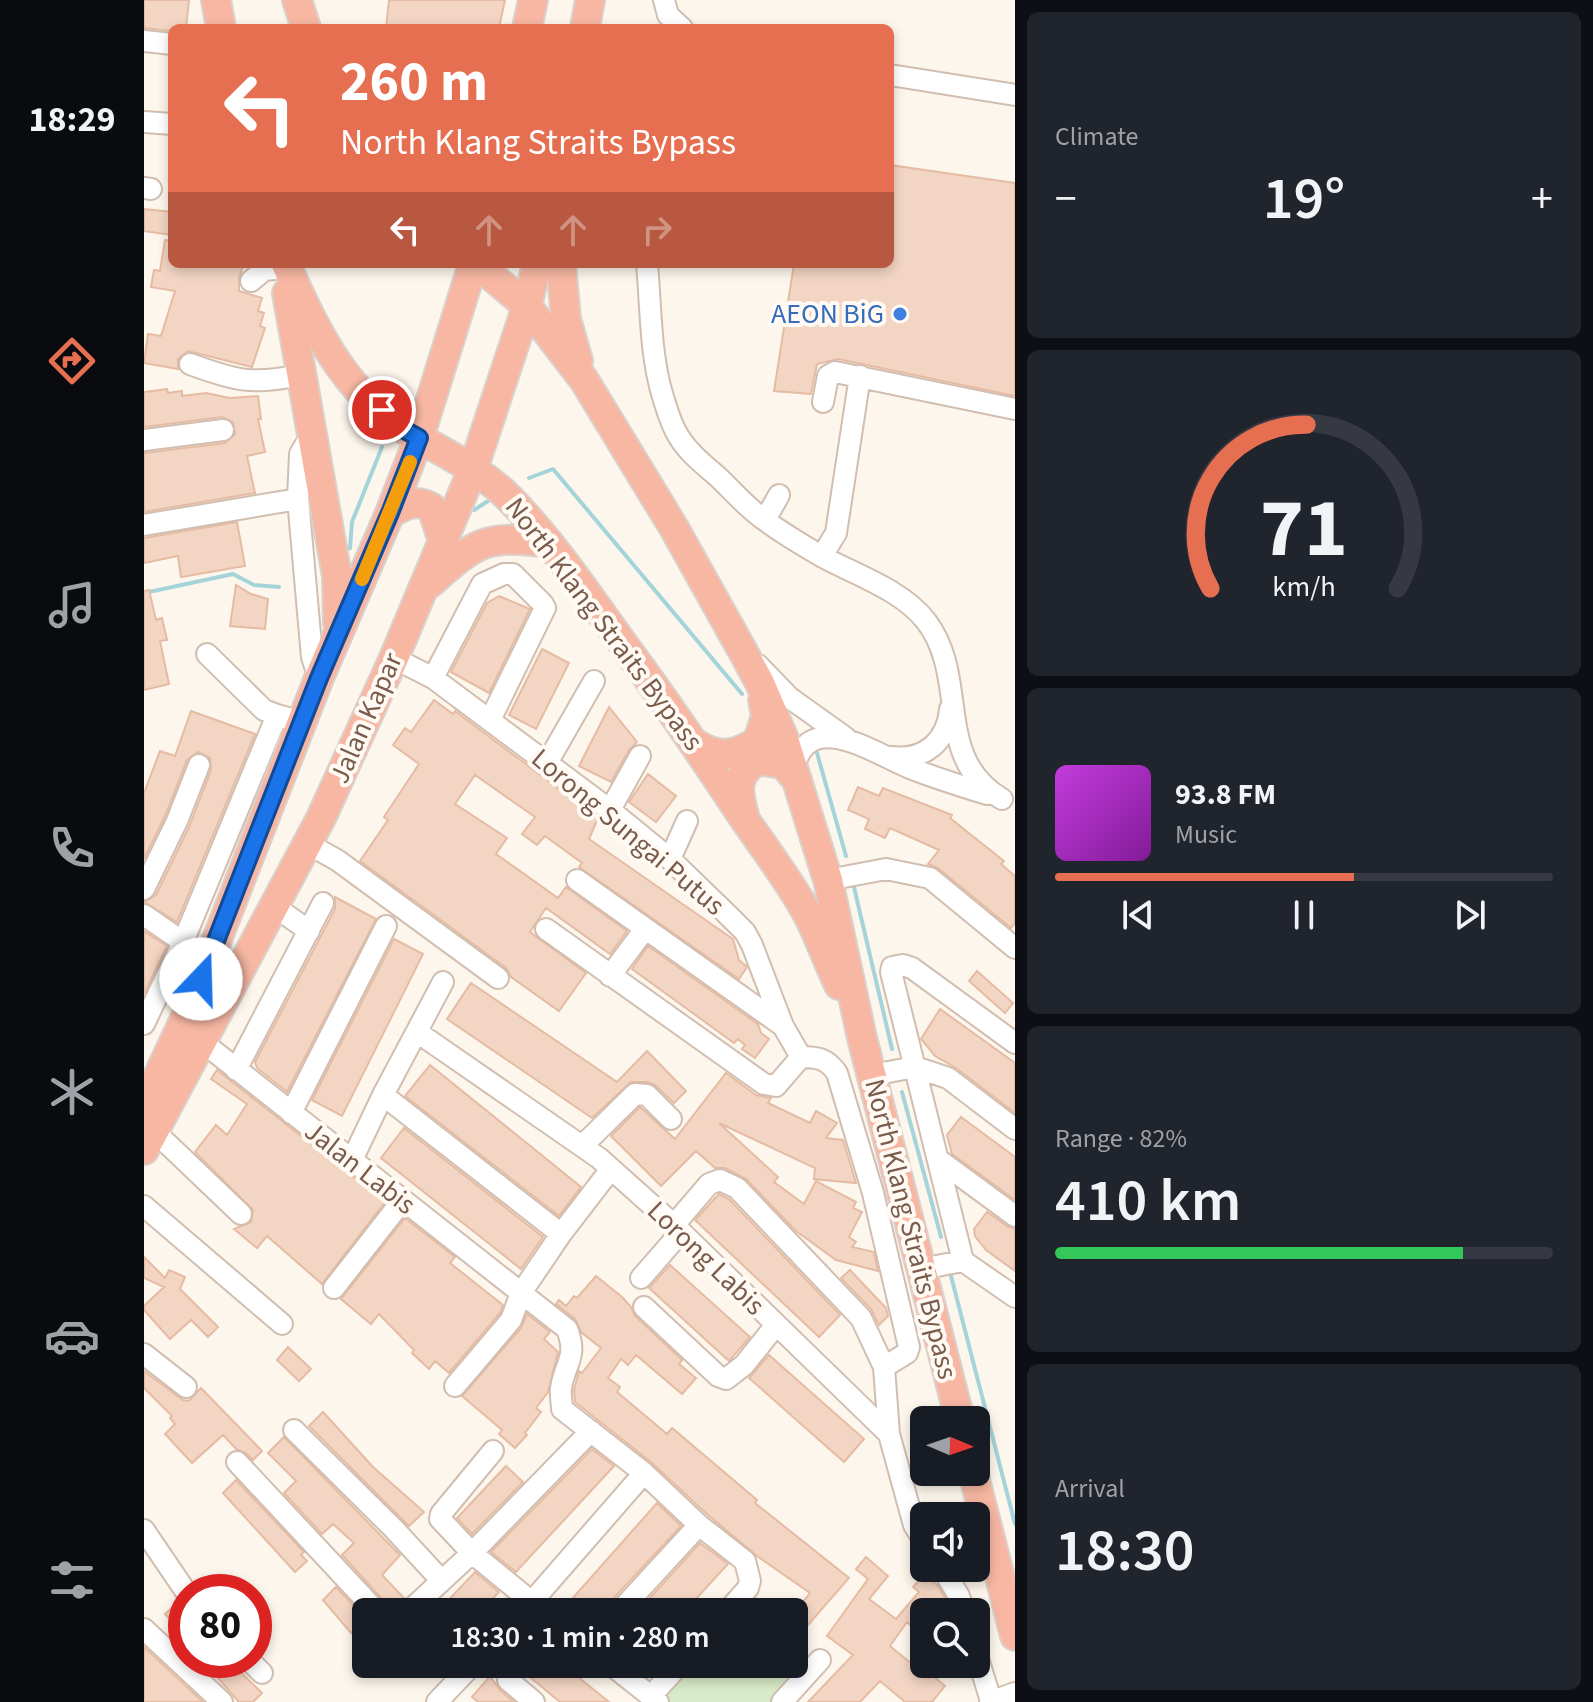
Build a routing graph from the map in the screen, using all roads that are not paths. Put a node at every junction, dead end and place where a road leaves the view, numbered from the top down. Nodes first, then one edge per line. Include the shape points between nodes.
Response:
1 (216, 0) edge
2 (297, 0) edge
3 (533, 0) edge
4 (590, 0) edge
5 (662, 0) edge
6 (220, 24) edge
7 (305, 24) edge
8 (528, 24) edge
9 (586, 24) edge
10 (660, 24) edge
11 (678, 24) edge
12 (144, 41) edge
13 (168, 44) edge
14 (894, 65) edge
15 (894, 76) edge
16 (1015, 84) edge
17 (1015, 95) edge
18 (144, 122) edge
19 (168, 124) edge
20 (272, 268) edge
21 (284, 268) edge
22 (285, 268) edge
23 (474, 268) edge
24 (480, 268) edge
25 (536, 268) edge
26 (561, 268) edge
27 (647, 268) edge
28 (251, 281) dead end
29 (527, 306) junction
30 (190, 364) dead end
31 (301, 375) junction
32 (860, 376) junction
33 (584, 380) junction
34 (823, 402) dead end
35 (1015, 409) edge
36 (223, 430) dead end
37 (312, 434) junction
38 (419, 438) junction
39 (144, 440) edge
40 (473, 469) junction
41 (779, 495) dead end
42 (298, 499) junction
43 (390, 513) junction
44 (765, 520) junction
45 (144, 525) edge
46 (494, 539) junction
47 (443, 541) junction
48 (549, 543) junction
49 (822, 556) junction
50 (504, 574) junction
51 (422, 591) junction
52 (338, 632) junction
53 (741, 648) junction
54 (207, 654) dead end
55 (394, 658) junction
56 (319, 678) junction
57 (433, 678) junction
58 (594, 681) dead end
59 (760, 683) junction
60 (951, 689) junction
61 (290, 719) junction
62 (490, 720) junction
63 (846, 738) junction
64 (696, 744) junction
65 (640, 756) dead end
66 (883, 756) junction
67 (547, 763) junction
68 (199, 765) dead end
69 (796, 773) junction
70 (1008, 801) edge
71 (610, 810) junction
72 (745, 819) junction
73 (687, 821) dead end
74 (308, 844) junction
75 (670, 859) junction
76 (577, 880) dead end
77 (828, 880) junction
78 (144, 889) edge
79 (323, 903) dead end
80 (274, 906) junction
81 (144, 915) edge
82 (386, 926) dead end
83 (546, 929) dead end
84 (645, 929) junction
85 (309, 931) junction
86 (183, 942) junction
87 (1015, 948) edge
88 (610, 976) junction
89 (498, 978) dead end
90 (443, 982) dead end
91 (146, 1019) edge
92 (783, 1026) junction
93 (417, 1032) junction
94 (190, 1037) junction
95 (862, 1038) junction
96 (1015, 1043) edge
97 (801, 1057) junction
98 (915, 1067) junction
99 (236, 1070) junction
100 (872, 1075) junction
101 (383, 1095) junction
102 (291, 1113) junction
103 (671, 1119) dead end
104 (147, 1129) edge
105 (1015, 1129) edge
106 (583, 1145) junction
107 (352, 1160) junction
108 (939, 1160) junction
109 (611, 1169) junction
110 (402, 1201) junction
111 (144, 1206) edge
112 (241, 1214) dead end
113 (1015, 1216) edge
114 (678, 1229) junction
115 (561, 1234) junction
116 (963, 1261) junction
117 (921, 1269) junction
118 (641, 1278) dead end
119 (334, 1288) dead end
120 (521, 1293) junction
121 (1015, 1297) edge
122 (644, 1307) dead end
123 (282, 1324) dead end
124 (776, 1325) junction
125 (144, 1354) edge
126 (884, 1367) junction
127 (455, 1386) dead end
128 (186, 1387) dead end
129 (956, 1406) edge
130 (294, 1430) dead end
131 (591, 1431) junction
132 (889, 1434) junction
133 (493, 1451) dead end
134 (237, 1462) dead end
135 (644, 1473) junction
136 (977, 1486) edge
137 (910, 1510) edge
138 (699, 1525) junction
139 (144, 1530) edge
140 (472, 1553) junction
141 (174, 1574) edge
142 (441, 1580) junction
143 (364, 1598) edge
144 (425, 1598) edge
145 (521, 1598) edge
146 (542, 1598) edge
147 (632, 1598) edge
148 (739, 1598) edge
149 (144, 1629) edge
150 (1015, 1636) edge
151 (820, 1660) dead end
152 (460, 1678) edge
153 (628, 1678) edge
154 (670, 1678) edge
155 (983, 1678) edge
156 (508, 1680) dead end
157 (1015, 1693) edge
158 (655, 1699) edge
159 (222, 1702) edge
160 (437, 1702) edge
161 (534, 1702) edge
162 (782, 1702) edge
163 (990, 1702) edge

1 - 6 highway
2 - 7 highway
3 - 8 highway
4 - 9 highway
5 - 10 street
5 - 11 street
12 - 13 street
14 - 16 street
15 - 17 street
18 - 19 street
20 - 28 street
21 - 31 highway
22 - 38 highway, North Klang Straits Bypass via 332,357 362,393
23 - 38 highway, Jalan Kapar
24 - 29 highway, North Klang Straits Bypass
25 - 29 highway, Jalan Kapar
26 - 33 highway via 566,319
27 - 44 street via 657,365 669,417 694,455
29 - 33 highway, North Klang Straits Bypass
29 - 40 highway, Jalan Kapar
30 - 31 street via 241,381
31 - 37 highway
32 - 34 street via 831,372
32 - 35 street
32 - 49 street via 836,533
33 - 53 highway, North Klang Straits Bypass
36 - 39 street
37 - 42 street via 300,454
37 - 52 highway via 337,576
38 - 40 highway, North Klang Straits Bypass
38 - 43 highway, Jalan Kapar
40 - 47 highway, Jalan Kapar
40 - 48 highway, North Klang Straits Bypass via 510,499
41 - 44 street
42 - 45 street
42 - 56 street via 312,657
43 - 47 highway via 422,501 432,508
43 - 52 highway, Jalan Kapar
44 - 49 street
46 - 48 highway
46 - 50 street
46 - 51 highway via 465,552
47 - 51 highway, Jalan Kapar
48 - 64 highway, North Klang Straits Bypass
49 - 60 street via 897,596 925,618 939,640
50 - 57 street via 482,584
50 - 62 street via 513,574 545,608
51 - 55 highway, Jalan Kapar
52 - 56 highway, Jalan Kapar
53 - 59 highway, North Klang Straits Bypass
53 - 63 street via 790,698
54 - 61 street via 264,710
55 - 57 street, Lorong Sungai Putus
55 - 74 highway, Jalan Kapar
56 - 61 highway, Jalan Kapar
57 - 62 street, Lorong Sungai Putus
58 - 67 street
59 - 64 highway via 766,716 758,741 729,755
59 - 69 highway, North Klang Straits Bypass
60 - 66 street via 949,718 936,745 911,758
60 - 70 street via 957,731 974,778
61 - 86 street
61 - 94 highway, Jalan Kapar
62 - 67 street, Lorong Sungai Putus
63 - 66 street
63 - 69 street via 812,740 803,746
64 - 72 highway, North Klang Straits Bypass
65 - 71 street
66 - 70 street
67 - 71 street, Lorong Sungai Putus
68 - 78 street
69 - 72 highway via 770,760 757,760 746,768 738,794
69 - 77 highway, North Klang Straits Bypass
71 - 75 street, Lorong Sungai Putus
72 - 95 highway, North Klang Straits Bypass via 808,916
73 - 75 street
74 - 80 highway, Jalan Kapar
74 - 89 street
75 - 92 street, Lorong Sungai Putus via 745,932
76 - 84 street
77 - 87 street via 886,869 930,878
77 - 95 highway, North Klang Straits Bypass
79 - 85 street
80 - 85 street
80 - 94 highway, Jalan Kapar
81 - 86 street
82 - 102 street
83 - 88 street
84 - 88 street
84 - 92 street
85 - 99 street
86 - 91 street
88 - 97 street via 764,1084 776,1086
90 - 93 street
91 - 94 street, Jalan Labis
92 - 97 street, Lorong Sungai Putus
93 - 101 street
93 - 106 street, Lorong Labis
94 - 99 street, Jalan Labis
94 - 104 highway, Jalan Kapar
95 - 100 highway, North Klang Straits Bypass
96 - 98 street via 912,968 897,965 891,972
97 - 126 street via 828,1061 837,1073 873,1193 909,1347
98 - 100 street
98 - 105 street via 948,1078
98 - 108 street
99 - 102 street, Jalan Labis
100 - 117 highway, North Klang Straits Bypass
101 - 107 street
101 - 115 street
102 - 107 street, Jalan Labis
103 - 106 street via 647,1095 635,1094
104 - 112 street
106 - 109 street, Lorong Labis
107 - 110 street, Jalan Labis
108 - 113 street
108 - 116 street
109 - 114 street, Lorong Labis
109 - 115 street
110 - 119 street
110 - 120 street, Jalan Labis
111 - 123 street
114 - 118 street
114 - 124 street, Lorong Labis
114 - 126 street via 709,1184 720,1180 737,1188 861,1318
115 - 120 street
116 - 117 street
116 - 121 street
117 - 129 highway, North Klang Straits Bypass
120 - 127 street via 511,1320
120 - 131 street, Jalan Labis via 567,1329 573,1344 561,1388 562,1409
122 - 124 street via 726,1379
124 - 132 street, Lorong Labis
125 - 128 street
126 - 132 street
130 - 142 street
131 - 135 street
131 - 140 street
132 - 137 street
133 - 140 street via 441,1514 443,1524
134 - 143 street
135 - 138 street
135 - 146 street
136 - 150 highway
138 - 147 street
138 - 148 street via 745,1561 750,1581
139 - 141 street
140 - 142 street
140 - 145 street
142 - 144 street
149 - 159 street
151 - 162 street
152 - 160 street
153 - 158 street
154 - 158 street
155 - 163 street
156 - 161 street
157 - 163 street

